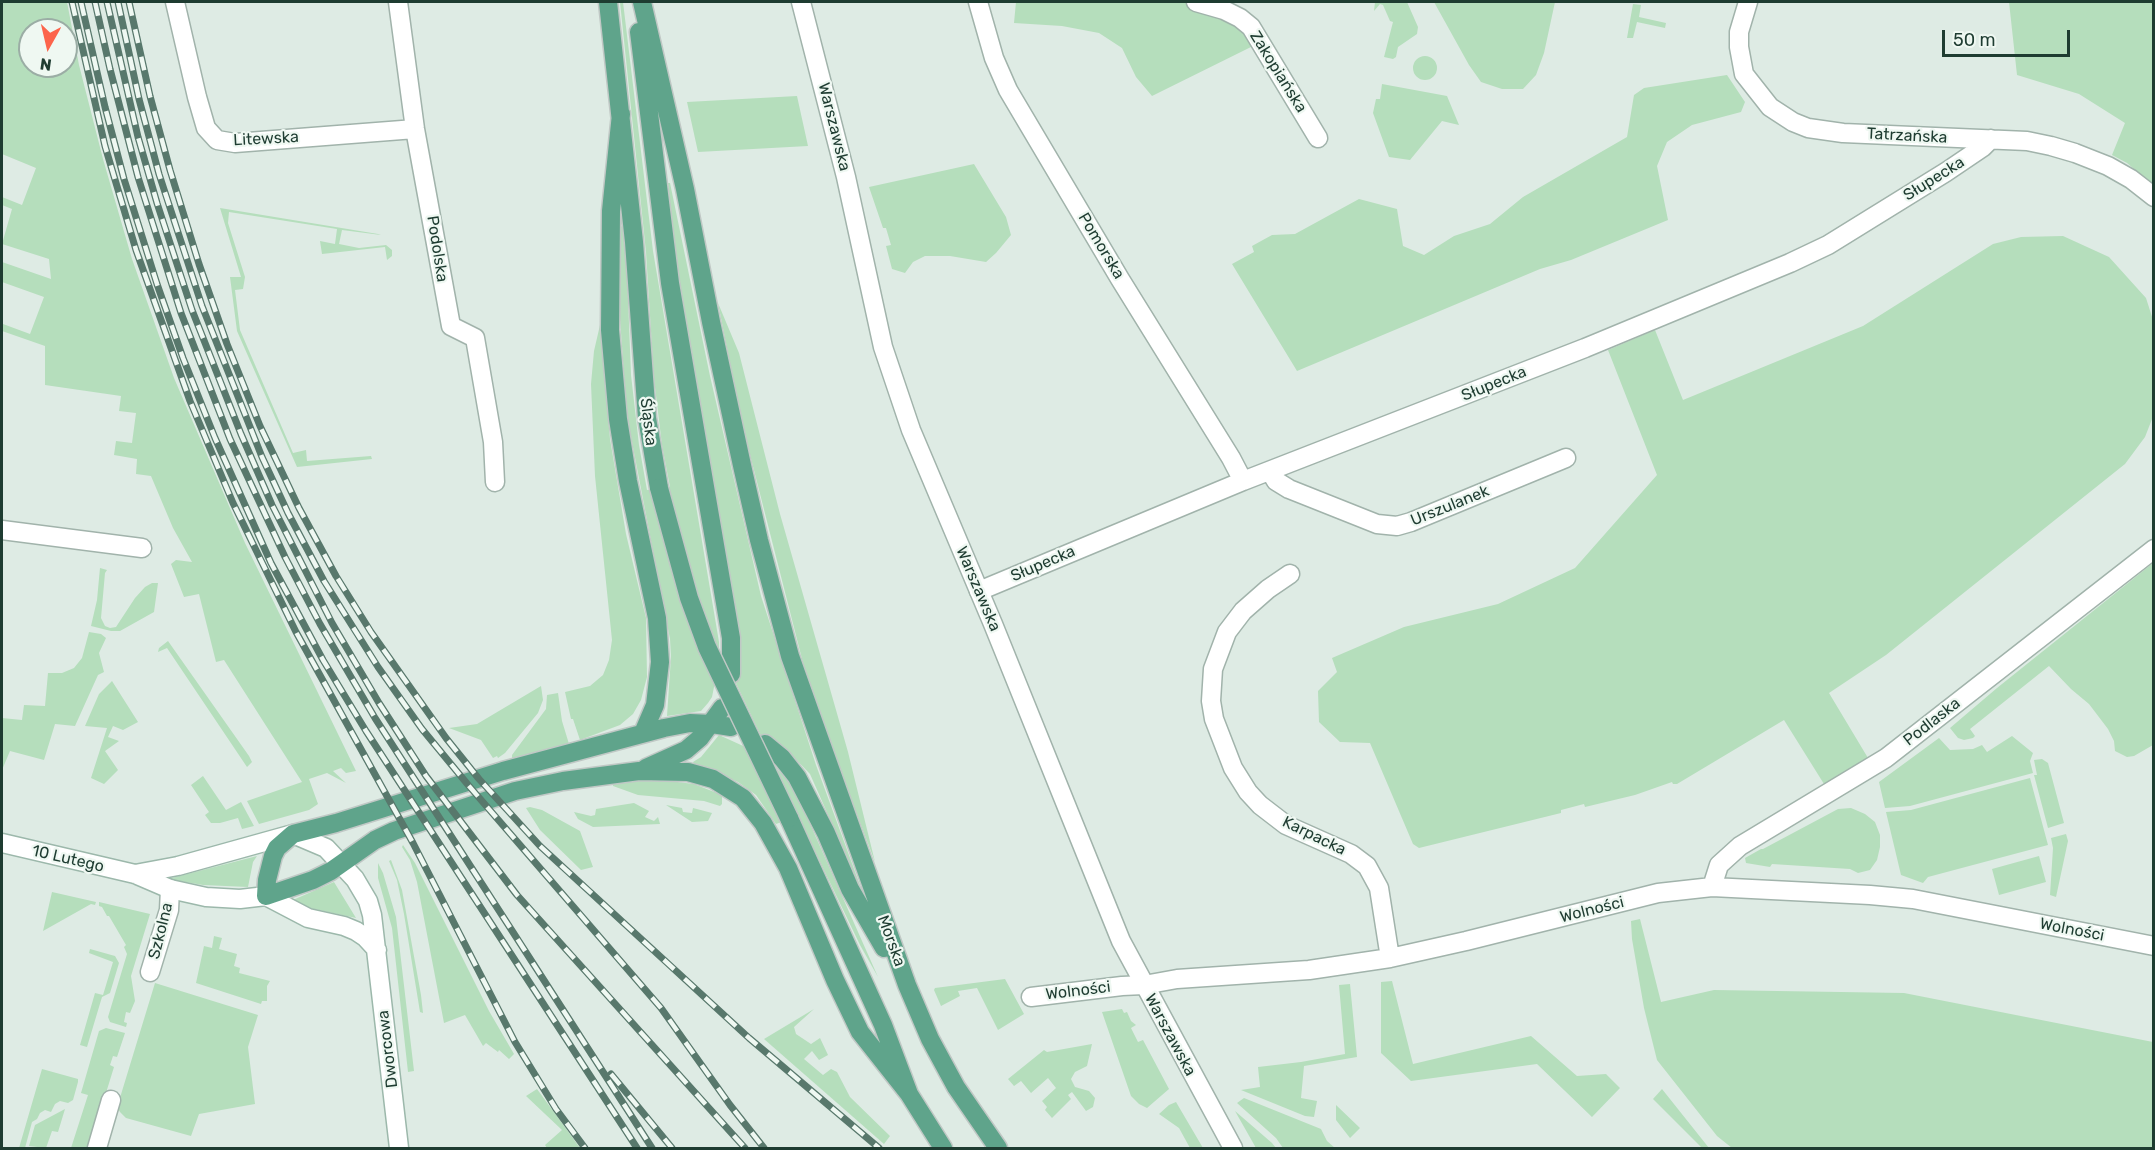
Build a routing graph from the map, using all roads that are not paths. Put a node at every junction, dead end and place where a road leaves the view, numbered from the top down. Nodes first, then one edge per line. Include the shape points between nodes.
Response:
1 (398, 2) edge
2 (608, 2) edge
3 (635, 2) edge
4 (642, 2) edge
5 (801, 2) edge
6 (978, 2) edge
7 (1196, 2) edge
8 (1748, 2) edge
9 (176, 6) edge
10 (621, 114) junction
11 (415, 129) junction
12 (1318, 138) dead end
13 (1990, 139) junction
14 (2154, 197) edge
15 (1566, 458) dead end
16 (1270, 471) junction
17 (1243, 481) junction
18 (495, 482) dead end
19 (2, 530) edge
20 (142, 548) dead end
21 (2154, 549) edge
22 (1290, 574) dead end
23 (979, 591) junction
24 (731, 674) dead end
25 (722, 708) dead end
26 (712, 723) junction
27 (731, 728) dead end
28 (643, 733) junction
29 (765, 744) dead end
30 (639, 771) junction
31 (293, 834) junction
32 (2, 843) edge
33 (341, 864) junction
34 (135, 874) junction
35 (1712, 887) junction
36 (170, 889) junction
37 (266, 896) junction
38 (2154, 946) edge
39 (377, 950) junction
40 (1390, 958) junction
41 (150, 972) dead end
42 (907, 985) junction
43 (1144, 985) junction
44 (1031, 997) dead end
45 (909, 1094) junction
46 (111, 1100) dead end
47 (97, 1149) edge
48 (399, 1149) edge
49 (943, 1149) edge
50 (998, 1149) edge
51 (1233, 1149) edge

1 - 11 street, Podolska
2 - 10 main road, Śląska
3 - 24 main road via 667,262 732,638
4 - 42 main road, Morska via 759,540 790,656
5 - 23 street, Warszawska via 889,368
6 - 17 street, Pomorska via 1008,90
7 - 12 street, Zakopiańska via 1224,10 1251,27
8 - 13 street, Tatrzańska via 1739,32 1744,74 1762,99 1788,119 1808,128 1843,133
9 - 11 street, Litewska via 206,128 217,140 235,143
10 - 28 main road via 611,211 610,330 620,429 657,618 660,662 655,705
10 - 45 main road, Śląska, bridge via 647,418 659,488 686,587 707,647 883,1025
11 - 18 street, Podolska via 451,326 475,338 493,442
13 - 14 street, Tatrzańska via 2027,141 2075,153 2108,166
13 - 16 street, Słupecka via 1946,172 1828,245 1585,348
15 - 16 street, Urszulanek via 1397,526 1377,524 1289,489 1276,481
16 - 17 street, Słupecka
17 - 23 street, Słupecka
19 - 20 street
21 - 35 street, Podlaska via 1886,758 1740,846 1719,864
22 - 40 street, Karpacka via 1243,611 1225,638 1213,669 1214,719 1233,768 1260,805 1286,825 1351,854 1368,866 1379,888
23 - 43 street, Warszawska via 1113,923
25 - 26 main road
26 - 27 main road
26 - 28 main road via 690,723
26 - 30 main road via 686,750
28 - 31 main road
29 - 42 main road via 798,777 850,889
30 - 33 main road via 515,791 394,831
30 - 45 main road via 688,772 712,779 743,798 764,823 788,868 860,1032
31 - 33 street, Dworcowa via 319,844
31 - 34 street
31 - 37 main road via 273,856
32 - 34 street, 10 Lutego
33 - 37 main road via 313,880
33 - 39 street, Dworcowa via 368,901
34 - 36 street
35 - 38 street, Wolności via 1913,899
35 - 40 street, Wolności via 1658,892
36 - 37 street via 206,897
36 - 41 street, Szkolna via 169,910
37 - 39 street via 308,918 356,931
39 - 48 street, Dworcowa
40 - 43 street, Wolności via 1309,970
42 - 50 main road, Morska via 956,1087
43 - 44 street, Wolności
43 - 51 street, Warszawska
45 - 49 main road
46 - 47 street

